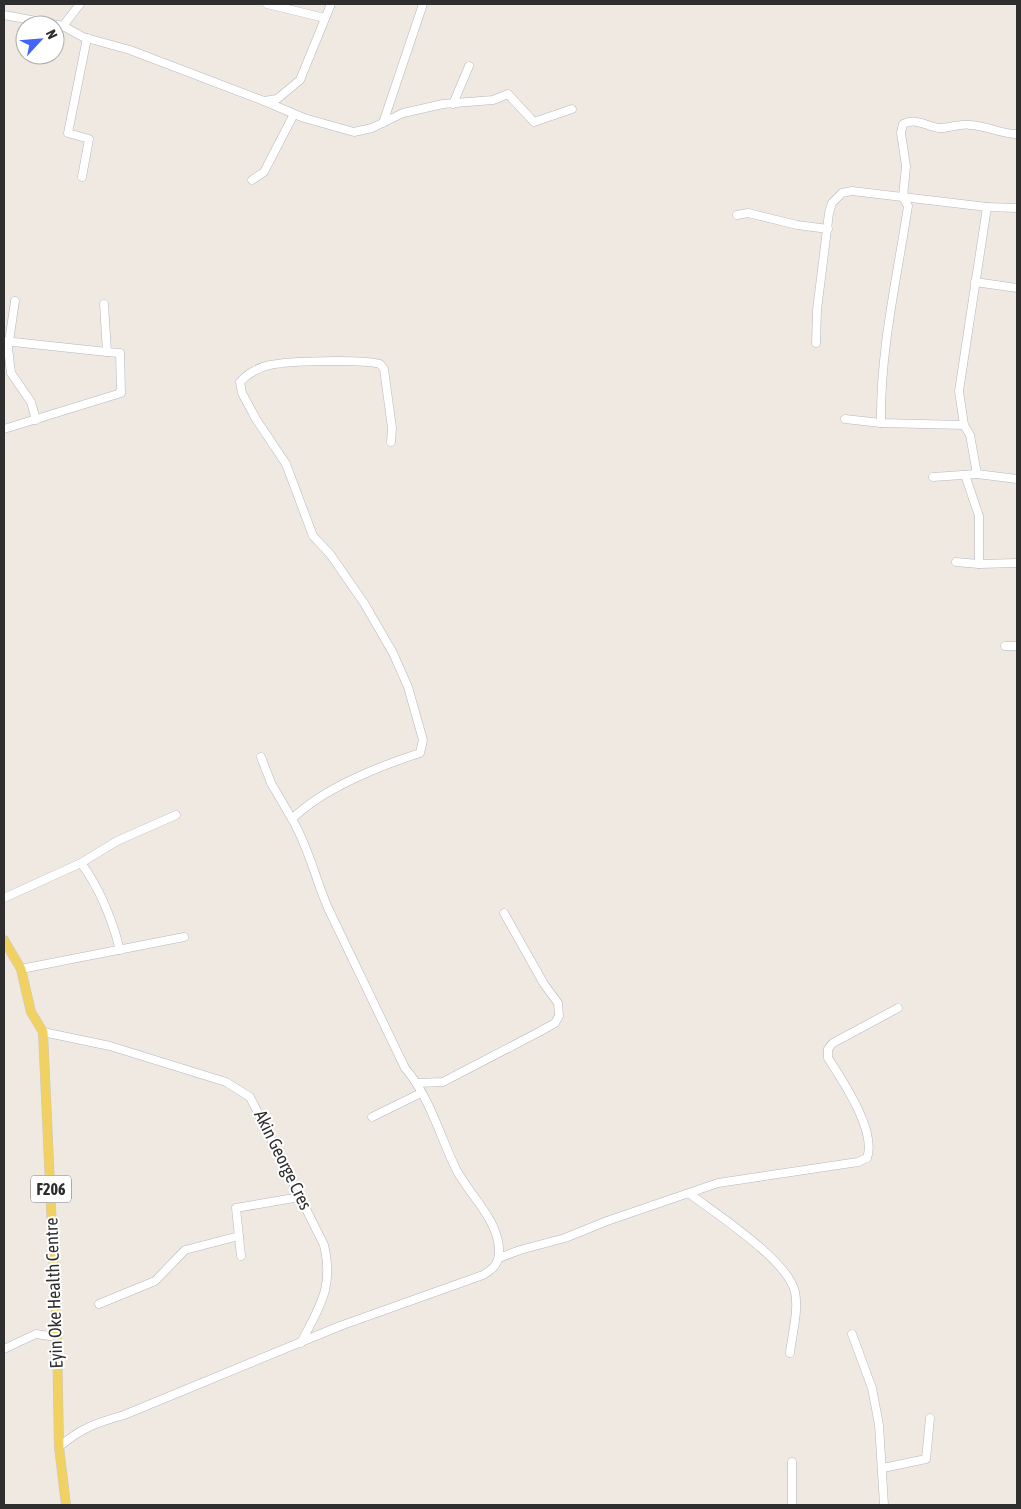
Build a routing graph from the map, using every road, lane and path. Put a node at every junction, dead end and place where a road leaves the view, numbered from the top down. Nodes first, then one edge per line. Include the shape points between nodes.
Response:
1 (80, 4) edge
2 (267, 4) edge
3 (331, 4) edge
4 (422, 4) edge
5 (325, 18) junction
6 (65, 23) edge
7 (65, 27) edge
8 (87, 38) junction
9 (469, 66) dead end
10 (264, 101) junction
11 (453, 104) junction
12 (572, 109) dead end
13 (294, 114) junction
14 (383, 123) junction
15 (1017, 134) edge
16 (82, 178) dead end
17 (252, 180) dead end
18 (903, 197) junction
19 (987, 207) junction
20 (1017, 208) edge
21 (737, 215) dead end
22 (828, 229) junction
23 (975, 282) junction
24 (1017, 288) edge
25 (15, 302) dead end
26 (104, 304) dead end
27 (7, 341) edge
28 (816, 343) dead end
29 (107, 352) junction
30 (844, 419) dead end
31 (36, 420) junction
32 (881, 423) junction
33 (964, 425) junction
34 (4, 429) edge
35 (391, 442) dead end
36 (977, 474) junction
37 (965, 475) junction
38 (933, 477) dead end
39 (1017, 479) edge
40 (956, 562) dead end
41 (1017, 563) edge
42 (978, 564) junction
43 (1006, 646) dead end
44 (1017, 646) edge
45 (261, 757) dead end
46 (176, 815) dead end
47 (292, 819) junction
48 (82, 863) junction
49 (4, 898) edge
50 (504, 913) dead end
51 (184, 937) dead end
52 (4, 940) edge
53 (120, 950) junction
54 (20, 969) junction
55 (898, 1008) dead end
56 (43, 1032) junction
57 (417, 1083) junction
58 (422, 1093) junction
59 (372, 1117) dead end
60 (690, 1194) junction
61 (300, 1197) junction
62 (239, 1236) junction
63 (241, 1256) dead end
64 (499, 1258) junction
65 (98, 1304) dead end
66 (852, 1334) dead end
67 (57, 1337) junction
68 (301, 1343) junction
69 (4, 1349) edge
70 (790, 1353) dead end
71 (930, 1418) dead end
72 (59, 1447) junction
73 (792, 1462) dead end
74 (883, 1468) junction
75 (66, 1505) edge
76 (792, 1505) edge
77 (884, 1505) edge

1 - 6 street
2 - 5 street
3 - 5 street
4 - 14 street
5 - 10 street via 300,80 277,99
7 - 8 street
8 - 10 street via 130,50
8 - 16 street via 68,132 89,139
9 - 11 street
10 - 13 street
11 - 12 street via 493,100 508,94 534,122
11 - 14 street via 404,113
13 - 14 street via 354,132
13 - 17 street via 264,172
15 - 18 street via 973,125 942,128 909,121 900,133 906,166
18 - 19 street
18 - 22 street via 852,191 842,193 832,203
18 - 32 street via 908,206 888,326
19 - 20 street
19 - 23 street
21 - 22 street via 748,213
22 - 28 street
23 - 24 street
23 - 33 street via 958,391
25 - 27 street
26 - 29 street
27 - 29 street
27 - 31 street via 11,373 31,402
29 - 31 street via 120,353 121,392
30 - 32 street
31 - 34 street
32 - 33 street
33 - 36 street via 970,434
35 - 47 street via 384,369 380,364 269,365 240,382 242,393 256,419 286,464 313,536 364,602 393,653 408,687 423,740 420,753 367,771 305,807
36 - 37 street
36 - 39 street
37 - 38 street
37 - 42 street via 979,516
40 - 42 street
41 - 42 street
43 - 44 street
45 - 47 street via 271,783
46 - 48 street via 117,841
47 - 57 street via 308,851 328,908 405,1068
48 - 49 street
48 - 53 street via 106,904
50 - 57 street via 558,1003 559,1016 555,1023 443,1082
51 - 53 street
52 - 54 main road, Eyin Oke Health Centre / F206
53 - 54 street
54 - 56 main road, Eyin Oke Health Centre / F206 via 31,1012
55 - 60 street via 833,1043 828,1049 828,1058 862,1120 870,1149 867,1158 718,1183
56 - 61 street, Akin George Cres via 110,1046 237,1088 255,1103
56 - 67 main road, Eyin Oke Health Centre / F206
57 - 58 street
58 - 59 street
58 - 64 street via 458,1171 488,1218 499,1246
60 - 64 street
60 - 70 street via 763,1250 784,1272 795,1293
61 - 62 street via 236,1208
61 - 68 street, Akin George Cres via 324,1245 329,1266 325,1293
62 - 63 street
62 - 65 street via 185,1250 156,1282
64 - 68 street via 494,1269 483,1275
66 - 74 street via 872,1388
67 - 69 street via 36,1334
67 - 72 main road, Eyin Oke Health Centre / F206
68 - 72 street via 124,1415 91,1424
71 - 74 street via 926,1459
72 - 75 main road, Eyin Oke Health Centre / F206
73 - 76 street
74 - 77 street

